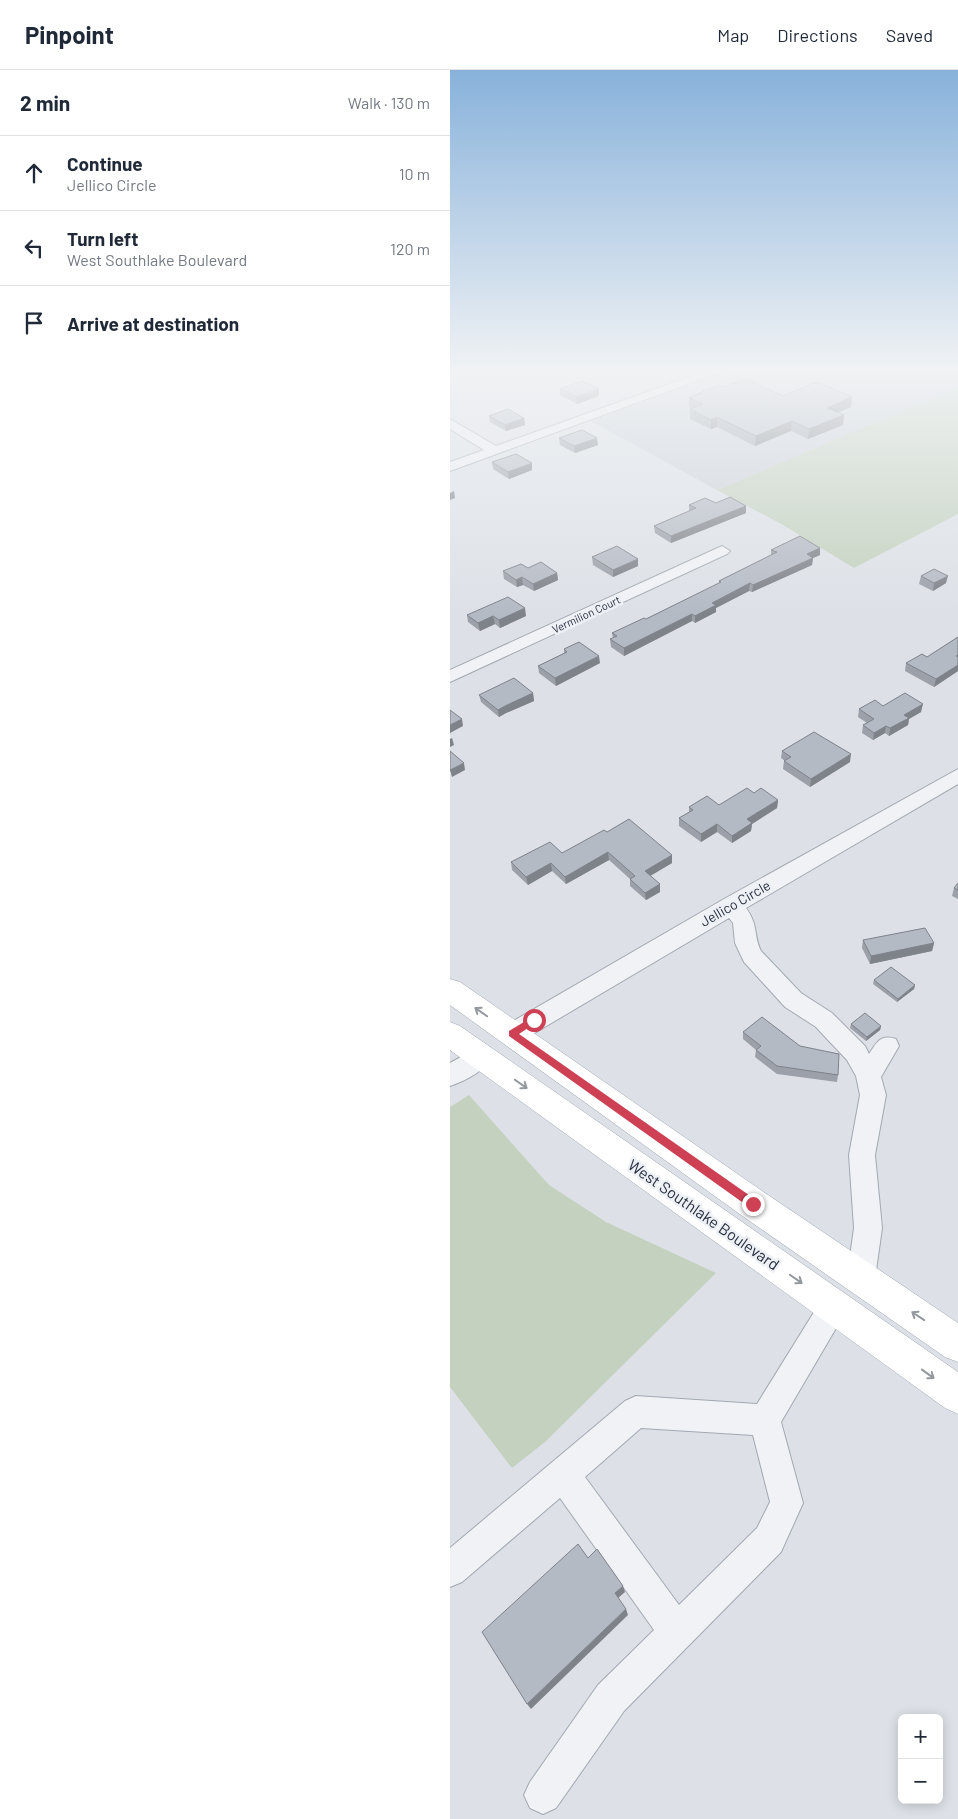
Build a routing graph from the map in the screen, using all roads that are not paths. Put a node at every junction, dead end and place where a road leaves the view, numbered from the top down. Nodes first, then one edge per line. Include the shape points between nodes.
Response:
1 (495, 451) edge
2 (450, 467) edge
3 (722, 551) dead end
4 (450, 676) edge
5 (958, 774) edge
6 (732, 905) junction
7 (450, 990) edge
8 (450, 1034) edge
9 (512, 1034) junction
10 (887, 1046) dead end
11 (481, 1056) junction
12 (450, 1076) edge
13 (868, 1076) junction
14 (861, 1278) junction
15 (834, 1306) junction
16 (958, 1344) edge
17 (958, 1395) edge
18 (765, 1420) junction
19 (563, 1474) junction
20 (450, 1570) edge
21 (677, 1632) junction
22 (543, 1795) dead end

1 - 2 street
3 - 4 street, Vermilion Court
5 - 6 street, Jellico Circle
6 - 9 street, Jellico Circle
6 - 13 street via 744,922 746,943 752,956 793,1000 824,1020 837,1033 856,1053
9 -> 7 main road
8 - 11 main road, West Southlake Boulevard
9 - 11 main road
9 - 14 main road
10 - 13 street
11 - 12 street
11 -> 15 main road, West Southlake Boulevard
13 - 14 street via 873,1094 862,1155 868,1228
16 -> 14 main road
15 -> 17 main road, West Southlake Boulevard
15 - 18 street
18 - 19 street via 636,1412
18 - 21 street via 787,1503 769,1540
19 - 20 street
19 - 21 street
21 - 22 street via 611,1698

